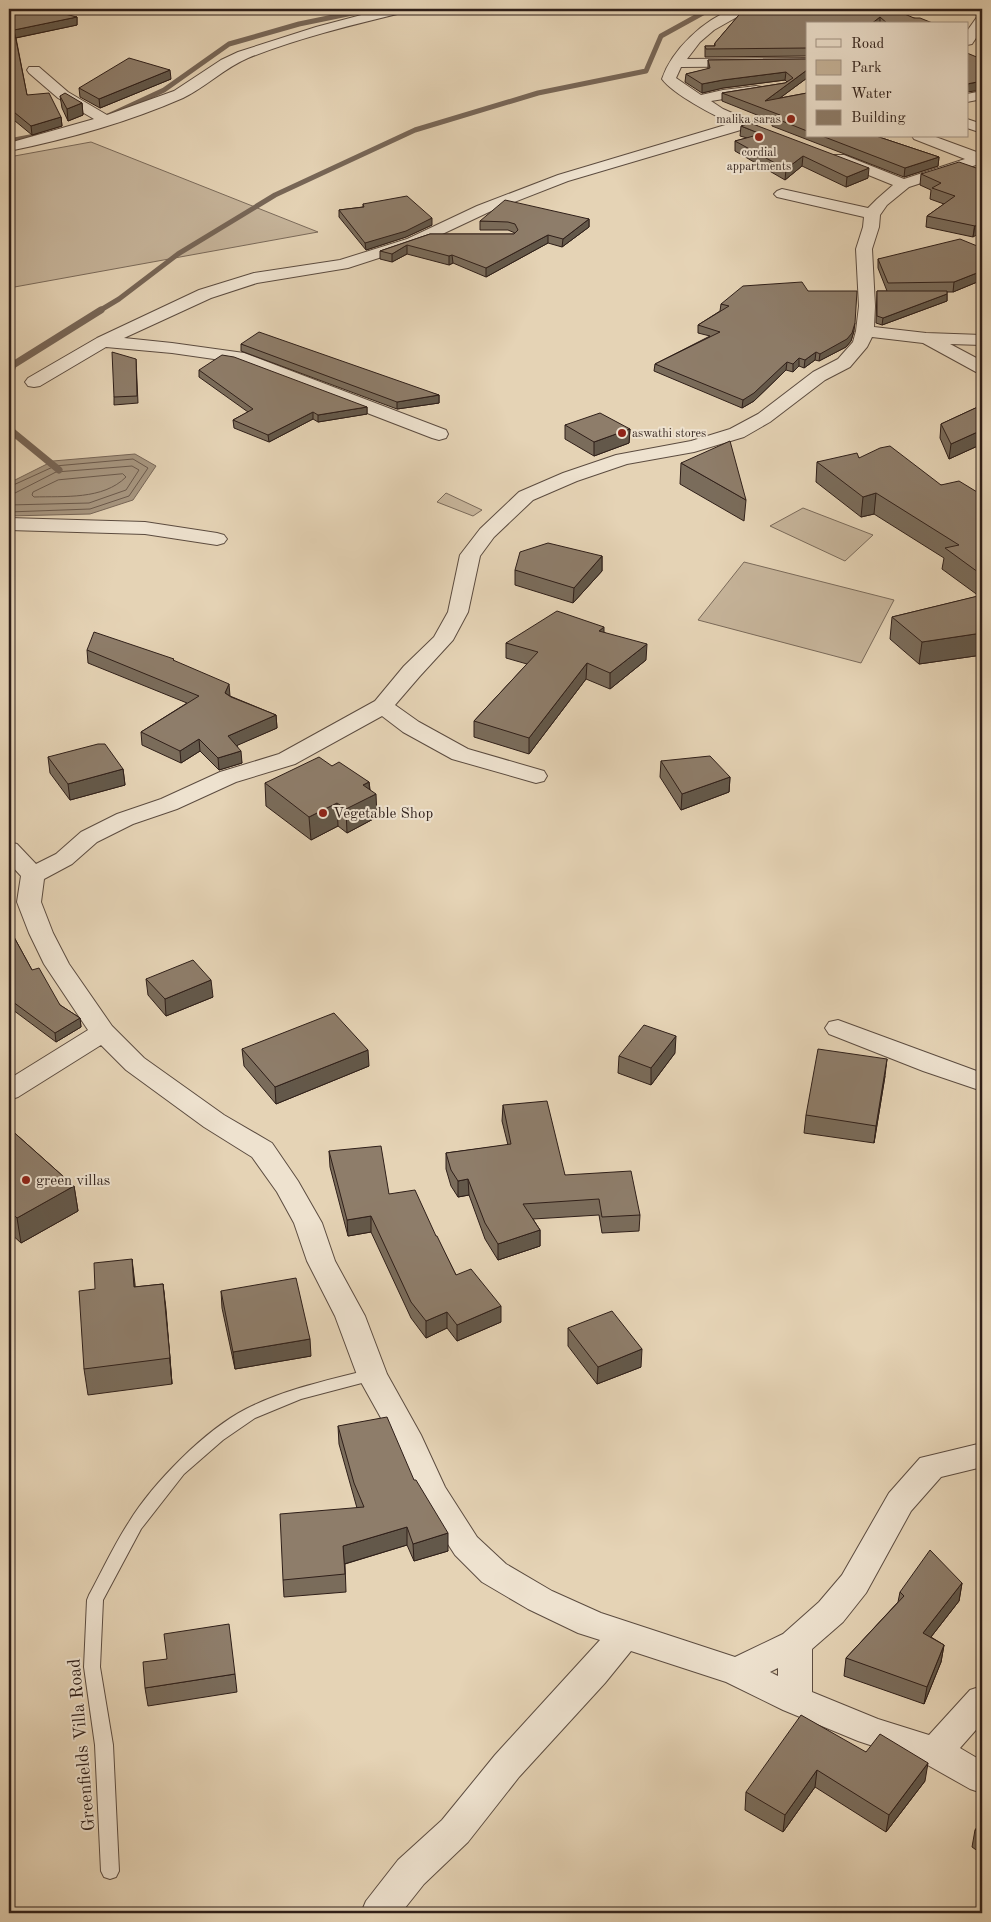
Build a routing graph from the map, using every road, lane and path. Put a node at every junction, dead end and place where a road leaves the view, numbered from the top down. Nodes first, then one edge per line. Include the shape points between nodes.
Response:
1 (400, 9) edge
2 (744, 9) edge
3 (982, 20) edge
4 (968, 40) edge
5 (806, 62) edge
6 (677, 63) junction
7 (34, 70) dead end
8 (766, 89) edge
9 (982, 95) edge
10 (968, 98) edge
11 (699, 100) junction
12 (107, 121) junction
13 (968, 123) edge
14 (745, 124) junction
15 (982, 129) edge
16 (763, 131) edge
17 (923, 138) edge
18 (9, 147) edge
19 (824, 153) edge
20 (977, 163) edge
21 (904, 184) junction
22 (782, 194) dead end
23 (872, 214) junction
24 (427, 235) junction
25 (463, 236) edge
26 (865, 331) junction
27 (926, 338) junction
28 (982, 340) edge
29 (103, 342) junction
30 (982, 368) edge
31 (34, 382) dead end
32 (439, 434) dead end
33 (9, 524) edge
34 (217, 538) dead end
35 (383, 706) junction
36 (536, 776) dead end
37 (9, 849) edge
38 (33, 875) junction
39 (838, 1028) dead end
40 (103, 1032) junction
41 (982, 1082) edge
42 (9, 1091) edge
43 (372, 1375) junction
44 (982, 1455) edge
45 (625, 1634) junction
46 (795, 1644) junction
47 (737, 1672) junction
48 (795, 1700) junction
49 (982, 1700) edge
50 (935, 1752) junction
51 (982, 1778) edge
52 (110, 1871) dead end
53 (379, 1913) edge

1 - 12 street via 243,55 180,93
2 - 6 street via 703,30
3 - 4 street
5 - 6 street
6 - 11 street via 669,79
7 - 12 street via 63,95
8 - 11 street
9 - 10 street
11 - 14 street
12 - 18 street
13 - 15 street
14 - 16 street
14 - 24 street via 564,178
17 - 20 street
19 - 21 street
20 - 21 street
21 - 23 street
22 - 23 street
23 - 26 street via 864,249
24 - 25 street
24 - 29 street via 342,265 254,278 205,294
26 - 27 street
26 - 35 street via 861,343 844,363 819,376 764,418 737,433 694,446 623,459 526,496 486,533 470,555 458,612 443,640
27 - 28 street
27 - 30 street
29 - 31 street
29 - 32 street via 238,357
33 - 34 street via 145,528
35 - 36 street via 411,728 460,754
35 - 38 street via 287,759 228,777 169,804 126,819 89,837 64,859
37 - 38 street
38 - 40 street via 29,902 41,933 57,964
39 - 41 street
40 - 42 street
40 - 43 street via 135,1064 163,1085 262,1150 308,1223 321,1261 350,1316
43 - 45 street via 406,1435 431,1492 466,1546 494,1573 540,1600 590,1623
43 - 52 lane, Greenfields Villa Road via 297,1394 250,1414 218,1436 178,1470 135,1525 95,1600 92,1667 104,1745
44 - 46 street via 931,1467 900,1502 854,1584 831,1612
45 - 47 street
45 - 53 street via 506,1766 455,1831 411,1872
46 - 47 street
46 - 48 street
47 - 48 street
48 - 50 street via 870,1731
49 - 50 street
50 - 51 street

